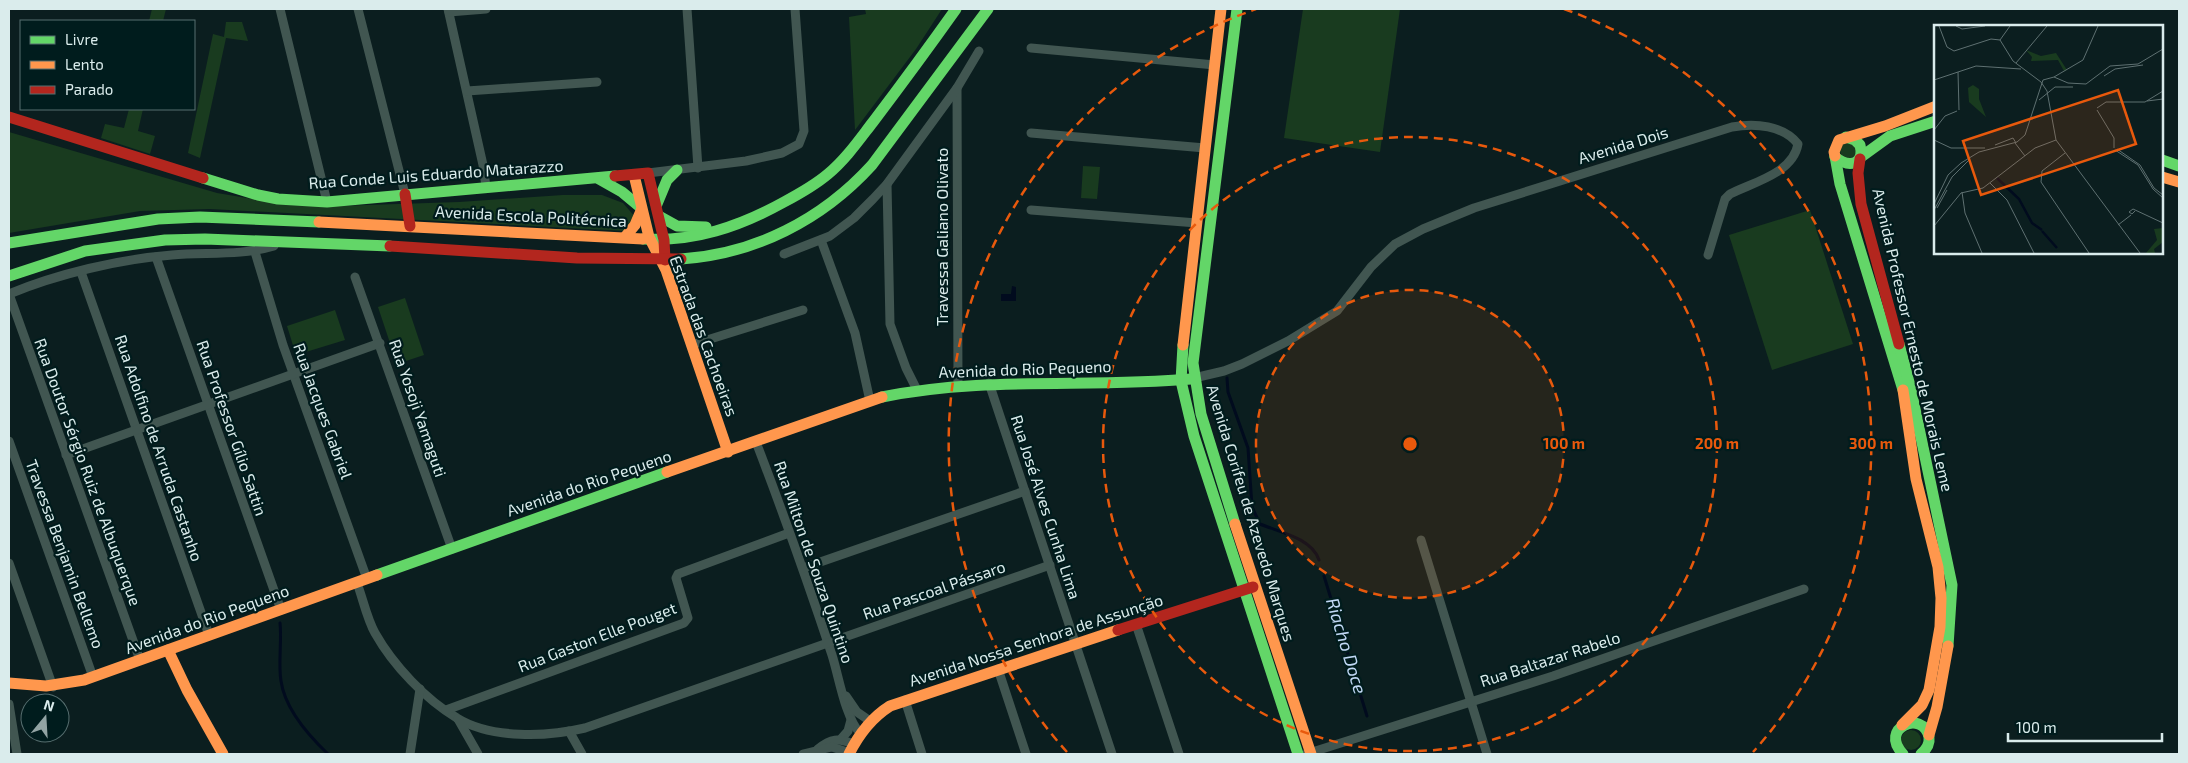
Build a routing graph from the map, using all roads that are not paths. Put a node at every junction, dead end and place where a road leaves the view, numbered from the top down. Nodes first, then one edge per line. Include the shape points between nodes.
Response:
1 (280, 9) edge
2 (358, 9) edge
3 (486, 9) edge
4 (687, 9) edge
5 (795, 9) edge
6 (956, 9) edge
7 (988, 9) edge
8 (1221, 9) edge
9 (1238, 9) edge
10 (449, 10) edge
11 (1031, 48) dead end
12 (979, 51) dead end
13 (1215, 65) junction
14 (597, 82) dead end
15 (957, 88) junction
16 (467, 90) junction
17 (1934, 107) edge
18 (9, 117) edge
19 (1934, 122) edge
20 (1031, 133) dead end
21 (1846, 137) junction
22 (1205, 148) junction
23 (1835, 157) junction
24 (1860, 158) junction
25 (2171, 163) edge
26 (698, 168) junction
27 (677, 170) junction
28 (648, 173) junction
29 (634, 175) junction
30 (2163, 176) edge
31 (2163, 177) edge
32 (598, 179) junction
33 (2179, 182) edge
34 (887, 184) junction
35 (486, 187) junction
36 (405, 194) junction
37 (327, 202) junction
38 (657, 204) junction
39 (641, 209) junction
40 (1031, 210) dead end
41 (660, 216) junction
42 (1197, 224) junction
43 (410, 226) junction
44 (736, 226) junction
45 (625, 237) junction
46 (652, 239) junction
47 (664, 240) junction
48 (821, 240) junction
49 (9, 243) edge
50 (286, 243) junction
51 (382, 245) junction
52 (255, 252) junction
53 (784, 254) dead end
54 (1708, 255) dead end
55 (156, 257) junction
56 (662, 260) junction
57 (81, 272) junction
58 (9, 276) edge
59 (355, 277) dead end
60 (9, 294) edge
61 (803, 310) dead end
62 (380, 343) junction
63 (691, 345) junction
64 (293, 374) junction
65 (1194, 378) junction
66 (1181, 380) junction
67 (989, 383) junction
68 (958, 385) junction
69 (917, 390) junction
70 (870, 402) junction
71 (208, 404) junction
72 (137, 429) junction
73 (9, 441) edge
74 (756, 442) junction
75 (728, 452) junction
76 (66, 455) junction
77 (1024, 491) junction
78 (789, 533) junction
79 (1421, 540) dead end
80 (452, 549) junction
81 (9, 563) edge
82 (1050, 565) junction
83 (803, 568) junction
84 (362, 581) junction
85 (1255, 586) junction
86 (1804, 589) dead end
87 (1243, 590) junction
88 (281, 610) junction
89 (1136, 624) junction
90 (209, 635) junction
91 (1075, 643) junction
92 (828, 644) junction
93 (168, 650) junction
94 (140, 660) junction
95 (998, 669) junction
96 (93, 677) junction
97 (9, 684) edge
98 (53, 687) junction
99 (420, 689) junction
100 (843, 692) junction
101 (906, 700) junction
102 (1470, 701) junction
103 (9, 704) edge
104 (446, 710) junction
105 (458, 719) junction
106 (851, 720) junction
107 (870, 721) junction
108 (1902, 725) junction
109 (569, 731) junction
110 (841, 739) junction
111 (1931, 744) edge
112 (853, 746) edge
113 (818, 750) junction
114 (17, 754) edge
115 (223, 754) edge
116 (410, 754) edge
117 (478, 754) edge
118 (582, 754) edge
119 (803, 754) edge
120 (922, 754) edge
121 (1026, 754) edge
122 (1112, 754) edge
123 (1180, 754) edge
124 (1298, 754) edge
125 (1309, 754) edge
126 (1487, 754) edge
127 (1902, 754) edge
128 (1921, 754) edge

1 - 37 street
2 - 36 street
3 - 10 street
4 - 26 street
5 - 26 street, Rua Conde Luis Eduardo Matarazzo via 804,131 799,144 782,153
6 - 44 main road, Avenida Escola Politécnica via 829,174 794,197
7 - 56 main road via 872,165 827,206 772,238 736,251
8 - 13 main road, Avenida Corifeu de Azevedo Marques
9 - 65 main road, Avenida Corifeu de Azevedo Marques
10 - 16 street
11 - 13 street
12 - 15 street
13 - 22 main road, Avenida Corifeu de Azevedo Marques
14 - 16 street
15 - 34 street
15 - 68 street, Travessa Galiano Olivato
16 - 35 street
17 - 21 main road
18 - 37 main road, Rua Conde Luis Eduardo Matarazzo via 258,195
19 - 24 main road via 1890,136
20 - 22 street
21 - 23 main road via 1834,147
21 - 24 main road via 1859,142 1862,149
22 - 42 main road, Avenida Corifeu de Azevedo Marques
23 - 24 main road via 1848,165
23 - 108 main road, Avenida Professor Ernesto de Morais Leme via 1840,184 1904,392 1916,479 1938,566 1940,627 1929,690 1922,705
24 - 111 main road, Avenida Professor Ernesto de Morais Leme via 1861,204 1911,390 1952,585 1950,636
25 - 30 main road via 2169,172
26 - 27 street, Rua Conde Luis Eduardo Matarazzo
27 - 28 street, Rua Conde Luis Eduardo Matarazzo
27 - 38 main road via 667,180
28 - 29 main road, Rua Conde Luis Eduardo Matarazzo
28 - 38 main road, Estrada das Cachoeiras
29 - 32 main road, Rua Conde Luis Eduardo Matarazzo
29 - 39 main road, Estrada das Cachoeiras
31 - 33 main road
32 - 35 main road, Rua Conde Luis Eduardo Matarazzo
32 - 39 main road via 622,192
34 - 48 street via 854,218
34 - 69 street via 890,324
35 - 36 main road, Rua Conde Luis Eduardo Matarazzo
36 - 37 main road, Rua Conde Luis Eduardo Matarazzo
36 - 43 main road
38 - 41 main road, Estrada das Cachoeiras
39 - 45 main road via 635,225
39 - 46 main road, Estrada das Cachoeiras
40 - 42 street
41 - 44 main road via 677,226
41 - 47 main road, Estrada das Cachoeiras
42 - 66 main road, Avenida Corifeu de Azevedo Marques
43 - 45 main road, Avenida Escola Politécnica
43 - 49 main road, Avenida Escola Politécnica via 260,219 158,219
43 - 51 main road via 408,234 401,240
44 - 47 main road, Avenida Escola Politécnica via 705,236
45 - 46 main road, Avenida Escola Politécnica
46 - 47 main road, Avenida Escola Politécnica
46 - 56 main road, Estrada das Cachoeiras
47 - 56 main road, Estrada das Cachoeiras
48 - 53 street
48 - 70 street via 855,333
50 - 51 main road
50 - 52 street
50 - 58 main road via 205,238 132,244 85,251
51 - 56 main road via 577,258
52 - 55 street
52 - 64 street, Rua Jacques Gabriel
54 - 65 street, Avenida Dois via 1725,198 1788,164 1797,152 1798,144 1794,138 1776,128 1732,127 1474,208 1395,244 1371,267 1337,311 1288,341 1242,364
55 - 57 street
55 - 71 street, Rua Professor Gílio Sattin
56 - 63 main road, Estrada das Cachoeiras
57 - 60 street
57 - 72 street, Rua Adolfino de Arruda Castanho
59 - 62 street, Rua Yosoji Yamaguti
60 - 76 street, Rua Doutor Sérgio Ruiz de Albuquerque
61 - 63 street
62 - 64 street
62 - 80 street, Rua Yosoji Yamaguti
63 - 75 main road, Estrada das Cachoeiras
64 - 71 street
64 - 84 street, Rua Jacques Gabriel
65 - 66 main road, Avenida do Rio Pequeno
65 - 85 main road, Avenida Corifeu de Azevedo Marques via 1206,432
66 - 67 main road, Avenida do Rio Pequeno
66 - 87 main road, Avenida Corifeu de Azevedo Marques via 1194,436
67 - 68 main road, Avenida do Rio Pequeno
67 - 77 street, Rua José Alves Cunha Lima
68 - 69 main road, Avenida do Rio Pequeno
69 - 70 main road, Avenida do Rio Pequeno
70 - 74 main road, Avenida do Rio Pequeno
71 - 72 street
71 - 88 street, Rua Professor Gílio Sattin
72 - 76 street
72 - 90 street, Rua Adolfino de Arruda Castanho
73 - 96 street, Travessa Benjamin Bellemo
74 - 75 main road, Avenida do Rio Pequeno
74 - 78 street, Rua Milton de Souza Quintino
75 - 80 main road, Avenida do Rio Pequeno
76 - 94 street, Rua Doutor Sérgio Ruiz de Albuquerque
77 - 82 street, Rua José Alves Cunha Lima
77 - 83 street
78 - 83 street, Rua Milton de Souza Quintino
78 - 104 street, Rua Gaston Elle Pouget via 678,574 676,578 688,616 684,623
79 - 102 street
80 - 84 main road, Avenida do Rio Pequeno
81 - 98 street
82 - 91 street, Rua José Alves Cunha Lima
82 - 92 street, Rua Pascoal Pássaro
83 - 92 street, Rua Milton de Souza Quintino
84 - 88 main road, Avenida do Rio Pequeno
84 - 99 street, Rua Jacques Gabriel via 374,632 396,664
85 - 87 main road, Avenida Nossa Senhora de Assunção
85 - 125 main road, Avenida Corifeu de Azevedo Marques
86 - 102 street, Rua Baltazar Rabelo via 1553,676
87 - 89 main road, Avenida Nossa Senhora de Assunção
87 - 124 main road, Avenida Corifeu de Azevedo Marques
88 - 90 main road, Avenida do Rio Pequeno
89 - 91 main road, Avenida Nossa Senhora de Assunção
89 - 123 street
90 - 93 main road, Avenida do Rio Pequeno
91 - 95 main road, Avenida Nossa Senhora de Assunção
91 - 122 street, Rua José Alves Cunha Lima
92 - 100 street, Rua Milton de Souza Quintino
92 - 109 street, Rua Pascoal Pássaro
93 - 94 main road, Avenida do Rio Pequeno
93 - 115 main road
94 - 96 main road, Avenida do Rio Pequeno
95 - 101 main road, Avenida Nossa Senhora de Assunção
95 - 121 street
96 - 98 main road, Avenida do Rio Pequeno
97 - 98 main road, Avenida do Rio Pequeno
99 - 104 street, Rua Jacques Gabriel
99 - 116 street
100 - 106 street, Rua Milton de Souza Quintino
100 - 107 street, Rua Milton de Souza Quintino via 857,712
101 - 107 main road, Avenida Nossa Senhora de Assunção via 890,706
101 - 120 street
102 - 125 street, Rua Baltazar Rabelo
102 - 126 street
103 - 114 street
104 - 105 street, Rua Jacques Gabriel
105 - 109 street, Rua Pascoal Pássaro via 482,728 524,735
105 - 117 street
106 - 110 street
106 - 112 street, Rua Milton de Souza Quintino
107 - 112 main road, Avenida Nossa Senhora de Assunção
108 - 111 main road via 1920,724
108 - 127 main road via 1895,740
109 - 118 street
110 - 112 street
110 - 113 street via 826,742
111 - 128 main road
112 - 113 street
113 - 119 street

